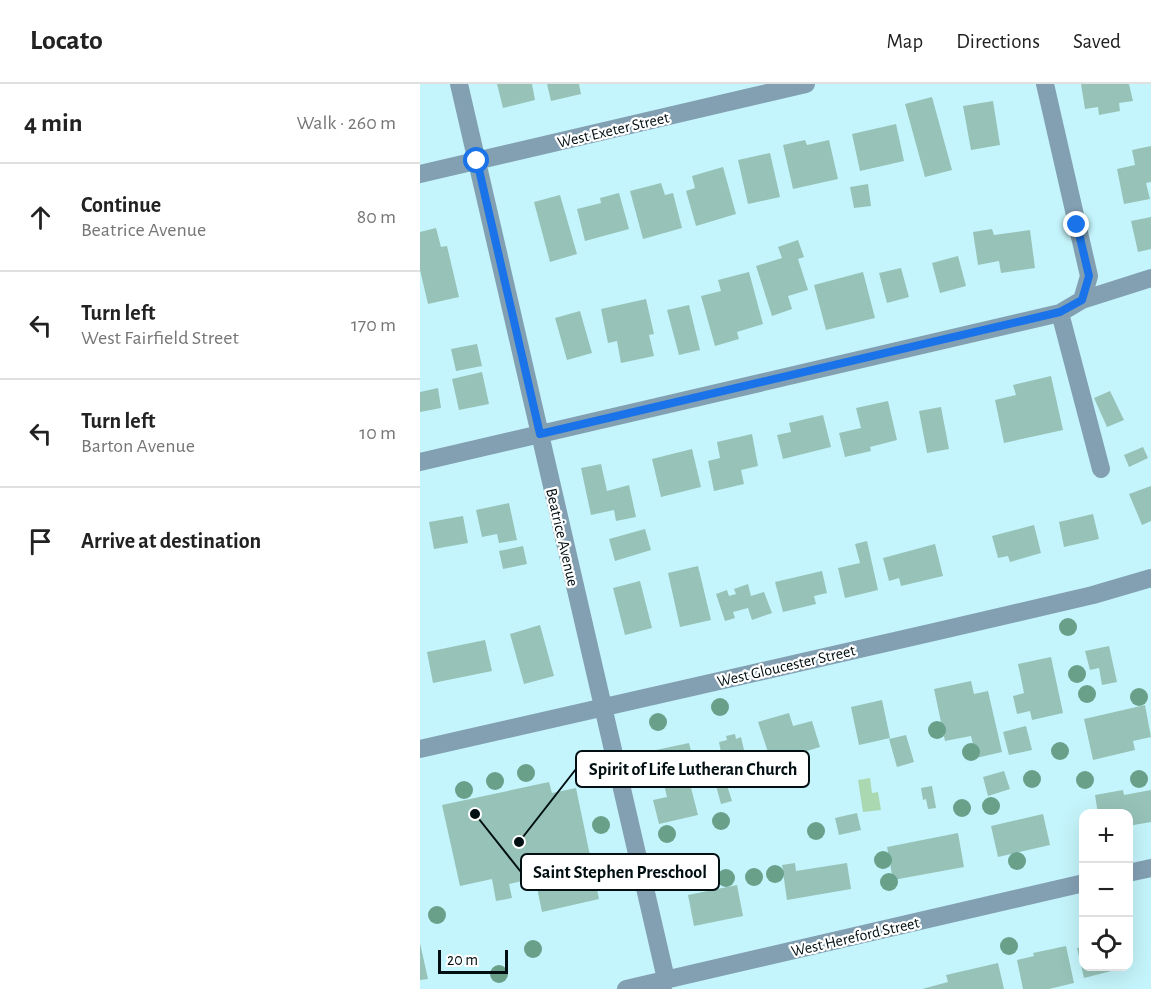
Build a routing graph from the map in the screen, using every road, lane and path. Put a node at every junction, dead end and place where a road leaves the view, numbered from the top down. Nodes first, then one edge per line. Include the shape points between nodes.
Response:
1 (459, 84) edge
2 (806, 84) edge
3 (1045, 84) edge
4 (477, 161) junction
5 (420, 174) edge
6 (1151, 278) edge
7 (1082, 300) junction
8 (1060, 312) junction
9 (540, 434) junction
10 (420, 462) edge
11 (1101, 469) dead end
12 (1151, 578) edge
13 (603, 707) junction
14 (420, 749) edge
15 (1151, 868) edge
16 (1133, 872) edge
17 (1079, 884) edge
18 (664, 984) edge
19 (626, 989) edge

1 - 4 street, Beatrice Avenue
2 - 4 street, West Exeter Street
3 - 7 street via 1089,276
4 - 5 street, West Exeter Street
4 - 9 street, Beatrice Avenue
6 - 7 street
7 - 8 street
8 - 9 street
8 - 11 street
9 - 10 street
9 - 13 street, Beatrice Avenue
12 - 13 street, West Gloucester Street via 1094,595
13 - 14 street, West Gloucester Street
13 - 18 street, Beatrice Avenue
15 - 16 street
17 - 18 street, West Hereford Street
18 - 19 street, West Hereford Street

